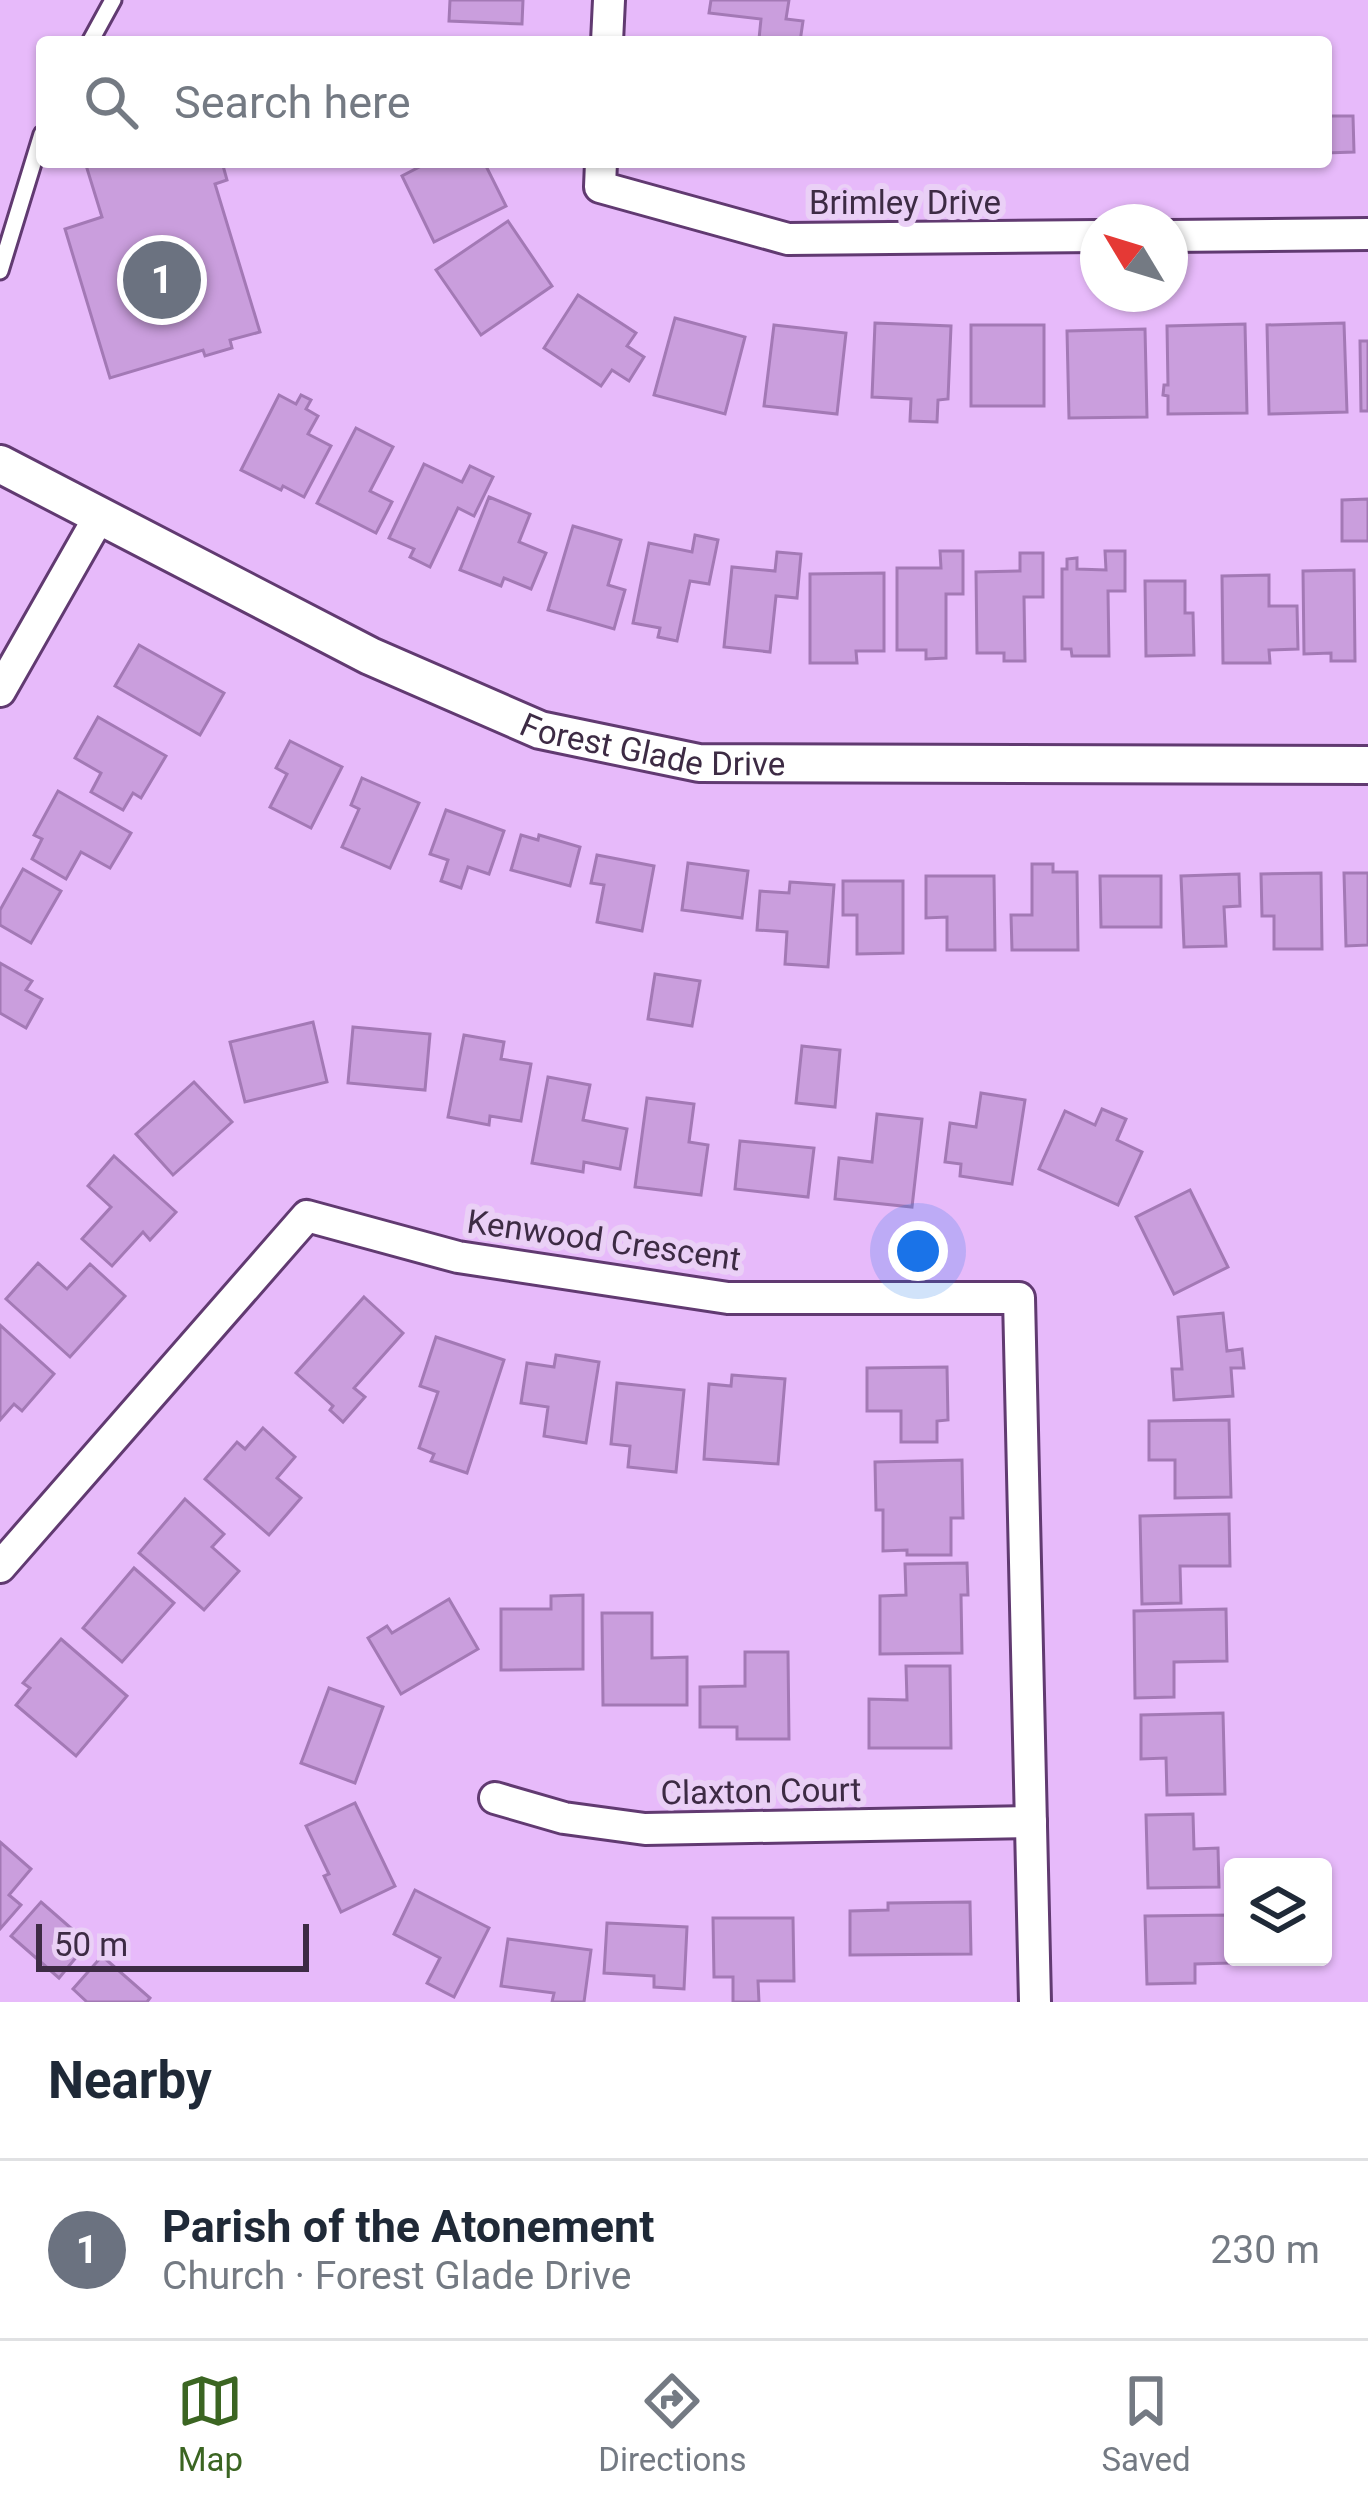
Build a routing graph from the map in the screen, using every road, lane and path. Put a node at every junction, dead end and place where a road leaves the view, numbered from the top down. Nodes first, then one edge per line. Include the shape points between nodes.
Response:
1 (113, 0) edge
2 (609, 0) edge
3 (93, 36) edge
4 (607, 36) edge
5 (36, 154) edge
6 (602, 168) edge
7 (1368, 234) edge
8 (1080, 236) edge
9 (1188, 236) edge
10 (0, 271) edge
11 (0, 464) edge
12 (99, 517) junction
13 (0, 692) edge
14 (1368, 765) edge
15 (0, 1567) edge
16 (495, 1798) dead end
17 (1031, 1822) junction
18 (1035, 2002) edge

1 - 3 lane
2 - 4 street
5 - 10 lane
6 - 8 street, Brimley Drive via 600,187 788,239
7 - 9 street
11 - 12 street, Forest Glade Drive
12 - 13 street
12 - 14 street, Forest Glade Drive via 370,656 540,730 699,763
15 - 17 street, Kenwood Crescent via 307,1216 458,1256 728,1298 1019,1298
16 - 17 street, Claxton Court via 564,1819 645,1829
17 - 18 street, Kenwood Crescent

